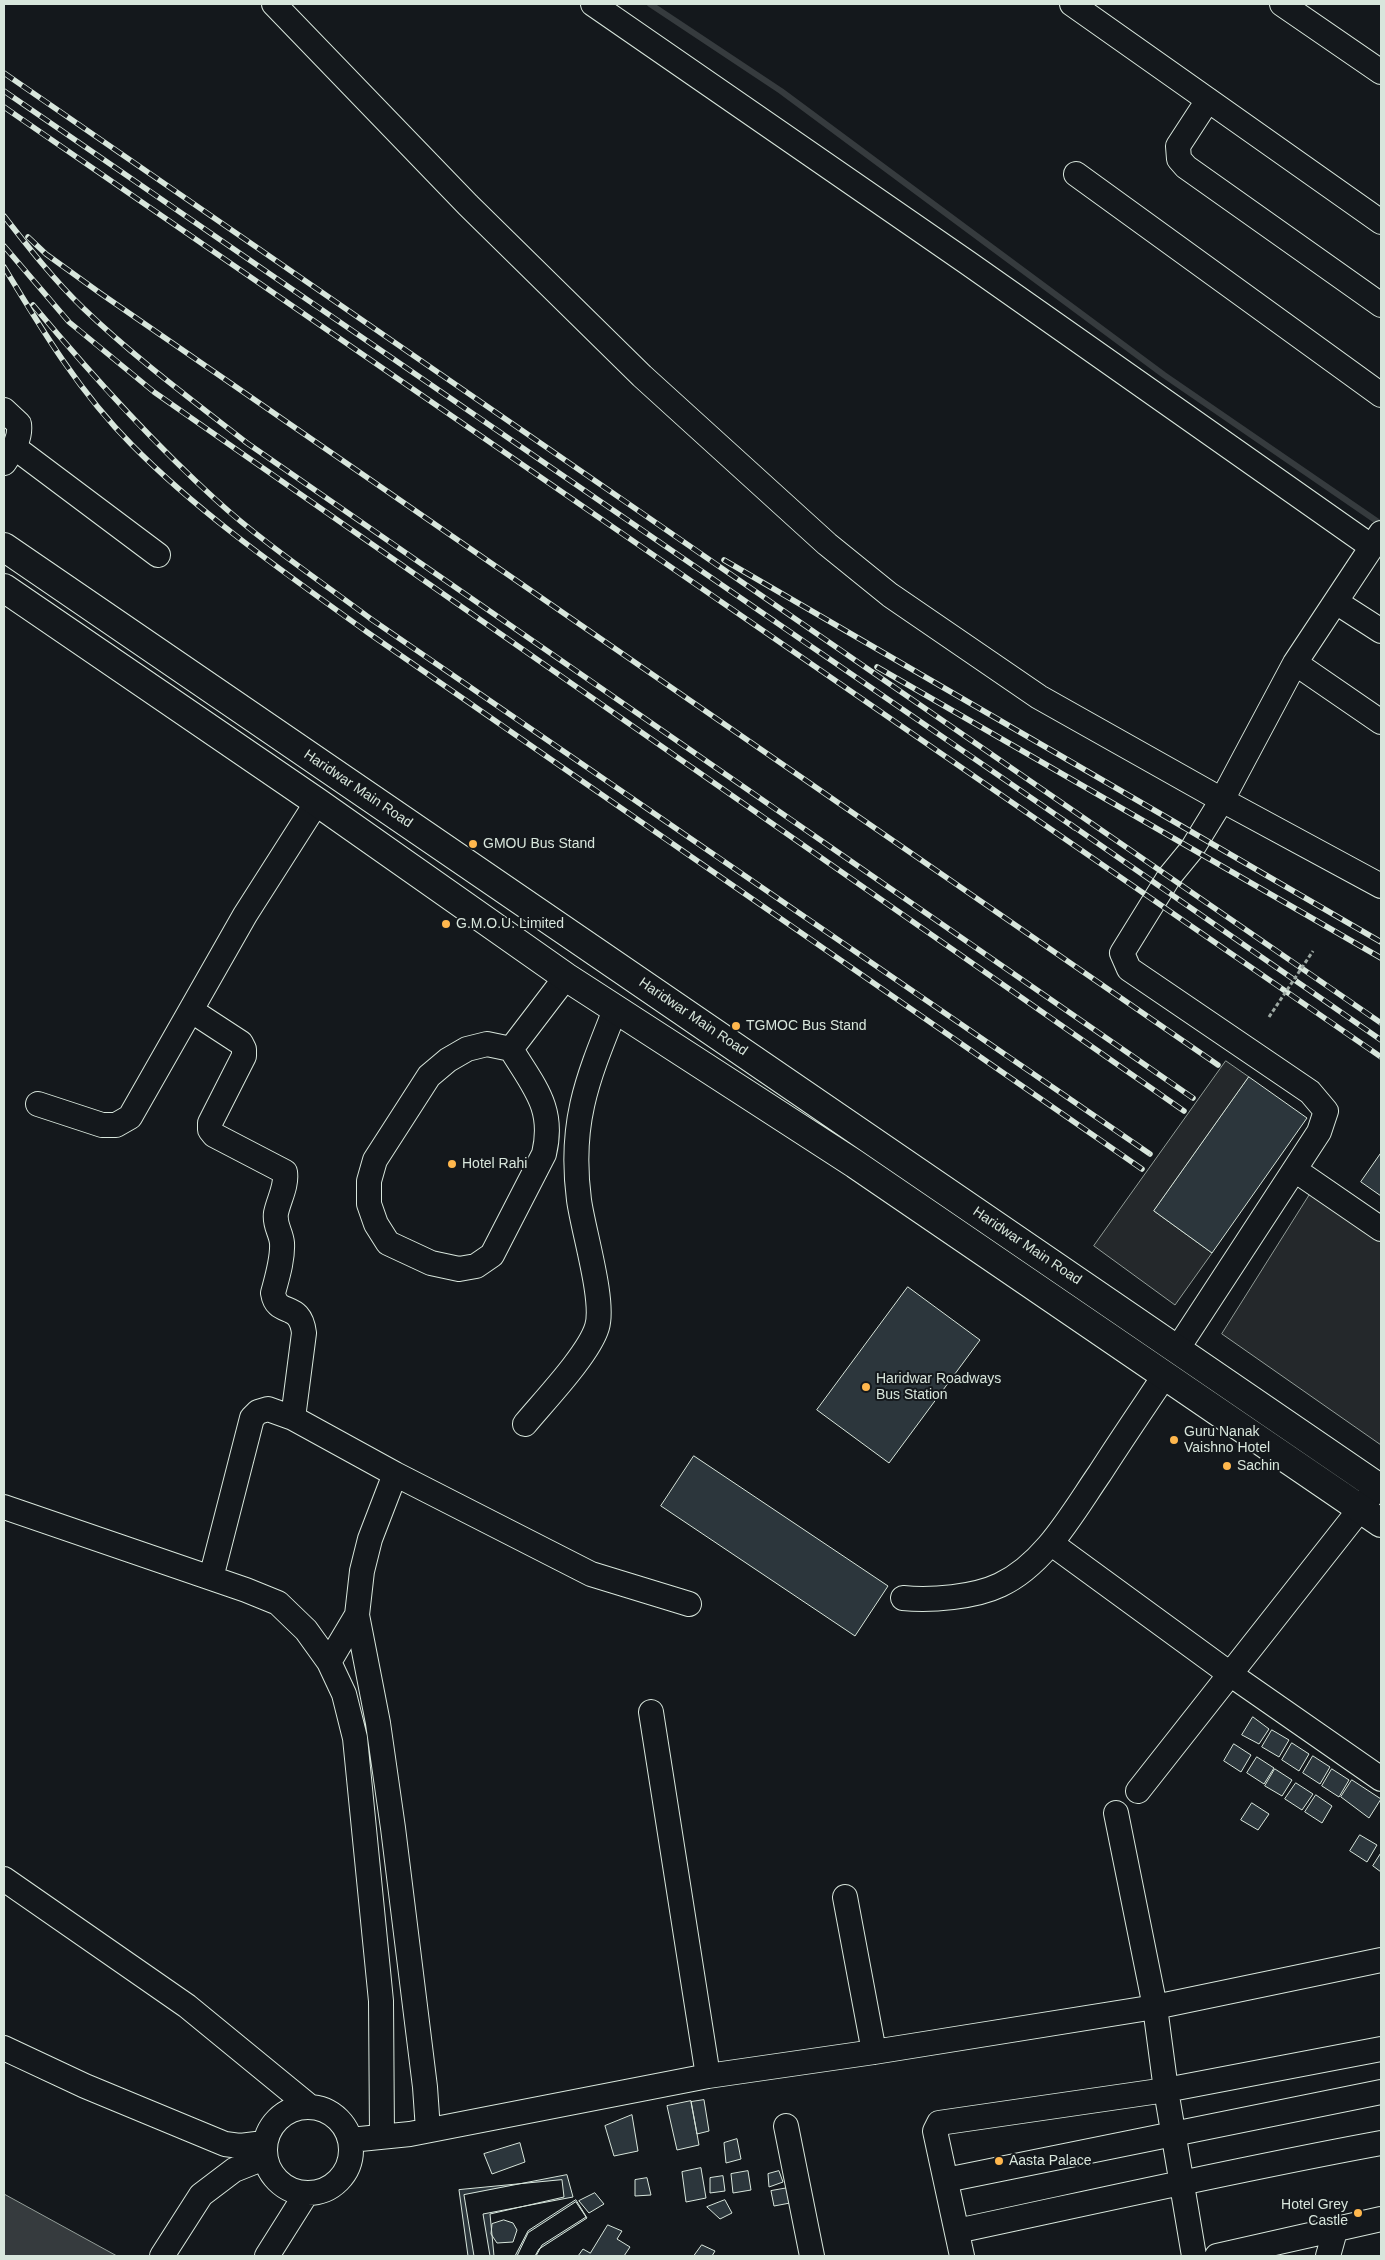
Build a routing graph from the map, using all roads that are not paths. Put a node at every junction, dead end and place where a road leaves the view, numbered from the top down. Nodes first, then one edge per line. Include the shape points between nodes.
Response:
1 (274, 4) edge
2 (593, 4) edge
3 (1072, 4) edge
4 (1282, 4) edge
5 (1381, 72) edge
6 (1208, 100) junction
7 (1076, 174) dead end
8 (1381, 222) edge
9 (1381, 305) edge
10 (1381, 396) edge
11 (4, 410) edge
12 (9, 455) edge
13 (1378, 538) edge
14 (4, 547) edge
15 (158, 555) dead end
16 (4, 588) edge
17 (1336, 602) junction
18 (1381, 631) edge
19 (1295, 663) junction
20 (249, 714) junction
21 (1381, 722) edge
22 (230, 742) junction
23 (1222, 800) junction
24 (317, 802) junction
25 (1381, 886) edge
26 (566, 977) junction
27 (616, 1010) junction
28 (192, 1011) junction
29 (511, 1049) junction
30 (38, 1104) dead end
31 (1294, 1170) junction
32 (1381, 1229) edge
33 (1092, 1290) junction
34 (1075, 1314) junction
35 (1178, 1348) junction
36 (1165, 1375) junction
37 (293, 1418) junction
38 (526, 1424) dead end
39 (395, 1474) junction
40 (1380, 1488) edge
41 (4, 1507) edge
42 (1371, 1516) edge
43 (1052, 1544) junction
44 (211, 1578) junction
45 (903, 1598) dead end
46 (689, 1604) dead end
47 (357, 1615) junction
48 (330, 1662) junction
49 (1230, 1674) junction
50 (651, 1712) dead end
51 (1381, 1779) edge
52 (1138, 1791) dead end
53 (1116, 1813) dead end
54 (4, 1879) edge
55 (845, 1897) dead end
56 (1381, 1960) edge
57 (1155, 2007) junction
58 (4, 2048) edge
59 (1381, 2049) edge
60 (874, 2052) junction
61 (708, 2076) junction
62 (1166, 2090) junction
63 (1381, 2092) edge
64 (308, 2106) junction
65 (786, 2126) dead end
66 (428, 2130) junction
67 (1174, 2134) junction
68 (382, 2136) junction
69 (350, 2140) junction
70 (1381, 2143) edge
71 (264, 2151) junction
72 (946, 2180) junction
73 (1181, 2184) junction
74 (306, 2194) junction
75 (1381, 2219) edge
76 (957, 2230) junction
77 (1335, 2231) junction
78 (1278, 2249) edge
79 (162, 2256) edge
80 (267, 2256) edge
81 (812, 2256) edge
82 (962, 2256) edge
83 (1194, 2256) edge
84 (1217, 2256) edge
85 (1328, 2256) edge

1 - 23 street via 468,205 642,376 827,544 890,595 1039,697
2 - 13 street
3 - 6 street
4 - 5 street
6 - 8 street
6 - 9 street via 1178,146 1179,159
7 - 10 street
11 - 12 street via 19,424 20,432
12 - 15 street
13 - 17 street
14 - 20 main road, Haridwar Main Road
16 - 22 main road, Haridwar Main Road
17 - 18 street
17 - 19 street
19 - 21 street
19 - 23 street
20 - 22 main road
20 - 33 main road, Haridwar Main Road
22 - 24 main road, Haridwar Main Road
23 - 25 street
23 - 31 street via 1122,953 1129,969 1310,1092 1326,1111 1319,1132
24 - 26 main road, Haridwar Main Road
24 - 28 street via 245,915
26 - 27 main road, Haridwar Main Road
26 - 29 street
27 - 34 main road, Haridwar Main Road via 855,1164
27 - 38 street via 588,1077 578,1119 575,1158 579,1201 598,1304 598,1326 588,1346
28 - 30 street via 130,1117 116,1125 102,1125
28 - 37 street via 241,1043 244,1049 244,1056 210,1123 210,1130 285,1172 276,1214 275,1225 282,1250 273,1293 280,1306 296,1313 302,1320 304,1333
29 - 29 street via 487,1044 467,1048 448,1060 429,1076 375,1160 369,1181 369,1204 388,1243 431,1263 459,1269 476,1266 492,1255 544,1154 548,1136 548,1116 540,1096
31 - 32 street
31 - 35 street
33 - 34 main road
33 - 35 main road, Haridwar Main Road
34 - 36 main road, Haridwar Main Road
35 - 40 main road, Haridwar Main Road
36 - 42 main road, Haridwar Main Road
36 - 43 street
37 - 39 street
37 - 44 street via 268,1409 252,1418
39 - 46 street via 591,1574
39 - 47 street via 370,1539
40 - 42 street
41 - 44 street
42 - 49 street
43 - 45 street via 1001,1585 925,1600
43 - 49 street
44 - 48 street via 278,1603 306,1630
47 - 48 street
47 - 66 street via 378,1723 393,1828
48 - 68 street via 344,1694 355,1738 381,2001
49 - 51 street
49 - 52 street
50 - 61 street
53 - 57 street
54 - 64 street via 187,2006
55 - 60 street
56 - 57 street
57 - 60 street
57 - 62 street
58 - 71 street via 85,2086 225,2144
59 - 62 street
60 - 61 street
61 - 66 street
62 - 67 street
62 - 72 street via 939,2123 935,2131
63 - 67 street
64 - 69 street via 327,2110 342,2122
64 - 71 street via 288,2110 272,2124
65 - 81 street
66 - 68 street
67 - 72 street
67 - 73 street
68 - 69 street
69 - 74 street via 350,2160 342,2178 326,2191
70 - 73 street via 1244,2168
71 - 74 street via 272,2176 287,2189
71 - 79 street via 201,2195
72 - 76 street
73 - 76 street
73 - 83 street
74 - 80 street
75 - 77 street
76 - 82 street
77 - 78 street
77 - 85 street
78 - 84 street

